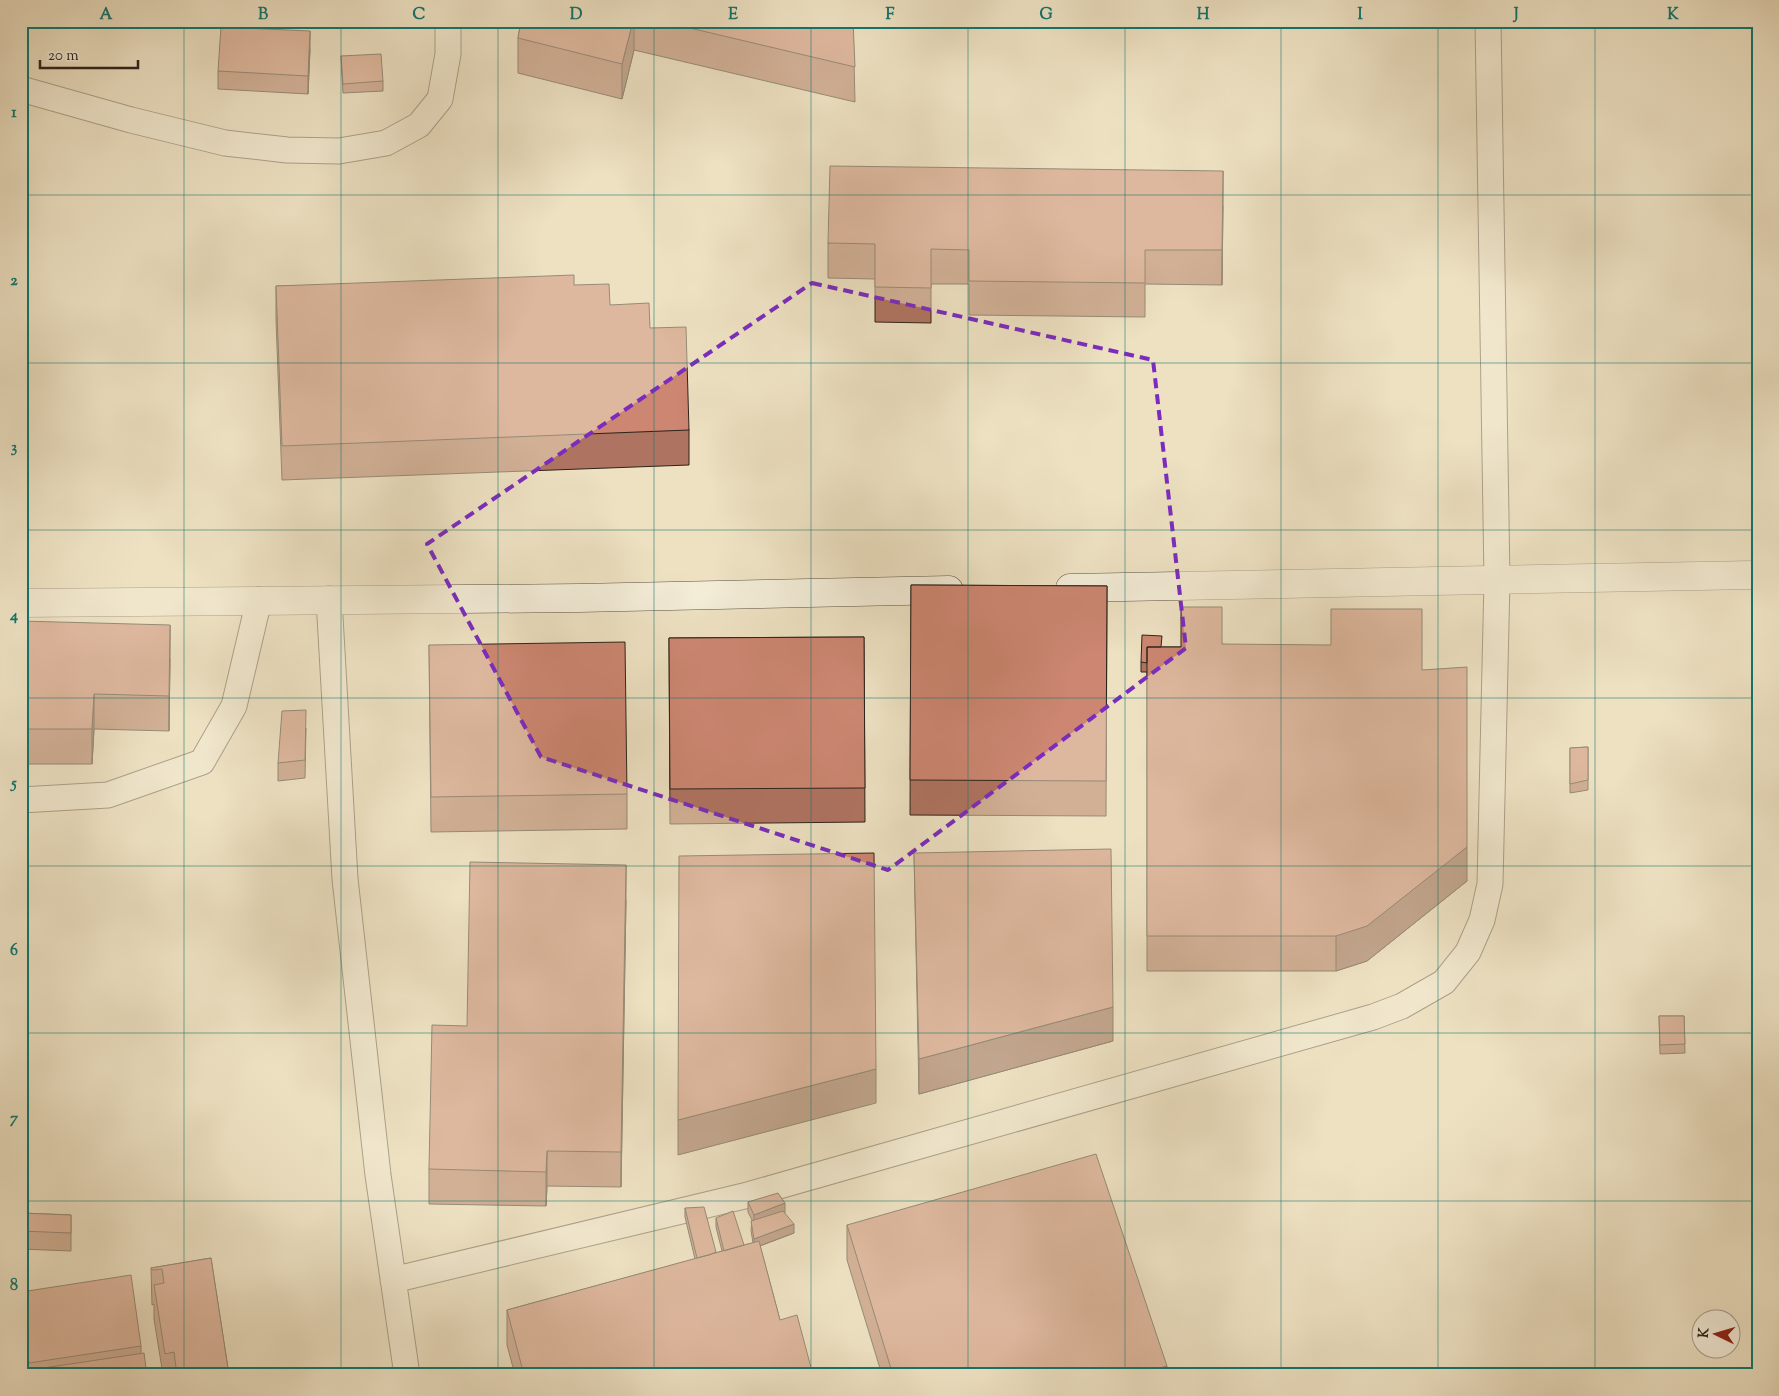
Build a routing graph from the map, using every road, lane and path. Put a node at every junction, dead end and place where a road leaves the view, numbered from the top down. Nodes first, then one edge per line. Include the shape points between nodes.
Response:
1 (448, 21) edge
2 (1488, 21) edge
3 (21, 89) edge
4 (1758, 576) edge
5 (1497, 580) junction
6 (1048, 588) edge
7 (978, 590) edge
8 (329, 599) junction
9 (259, 600) junction
10 (21, 603) edge
11 (21, 800) edge
12 (393, 1280) junction
13 (407, 1375) edge

1 - 3 street via 448,54 440,99 419,125 386,143 339,151 287,150 224,143
2 - 5 street
4 - 5 street
5 - 6 street
5 - 12 street via 1490,884 1482,920 1468,952 1444,982 1402,1006 1373,1017 744,1196
7 - 8 street
8 - 9 street
8 - 12 street via 345,879
9 - 10 street
9 - 11 street via 234,706 202,762 108,795
12 - 13 street

